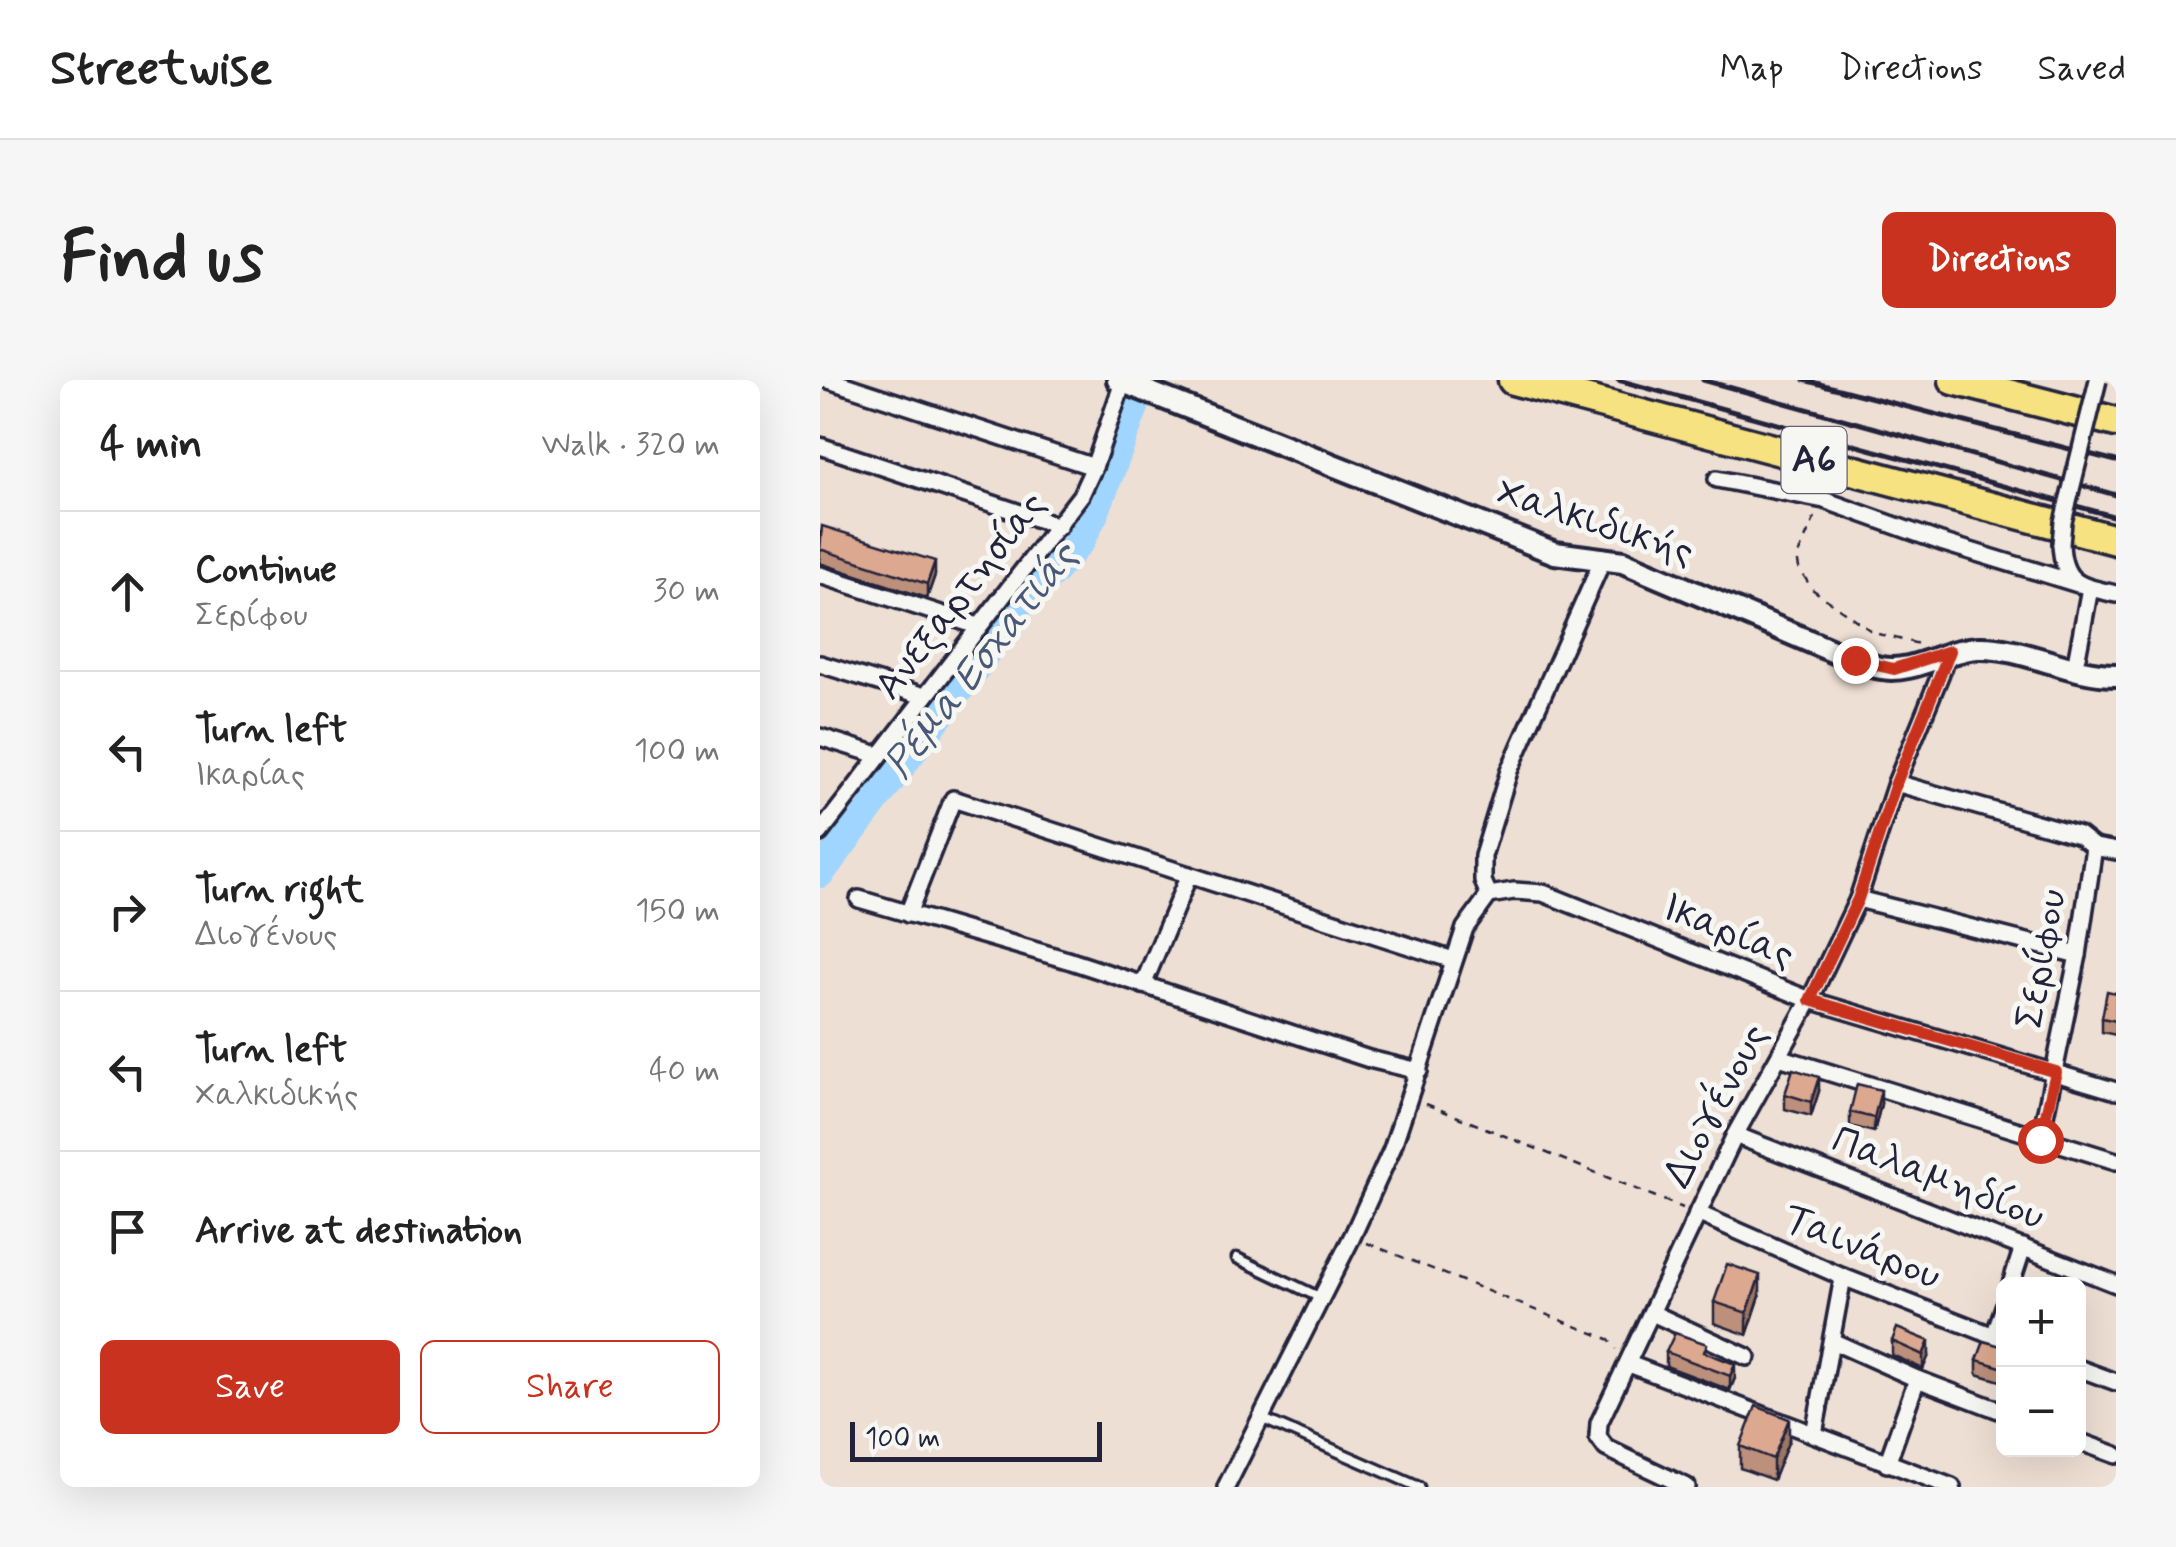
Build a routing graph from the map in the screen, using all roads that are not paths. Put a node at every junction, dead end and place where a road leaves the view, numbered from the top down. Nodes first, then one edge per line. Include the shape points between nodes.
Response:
1 (829, 380) edge
2 (1513, 380) edge
3 (1954, 380) edge
4 (2098, 380) edge
5 (1125, 383) edge
6 (2116, 422) edge
7 (820, 446) edge
8 (1094, 467) junction
9 (1717, 478) dead end
10 (1059, 526) junction
11 (2116, 540) edge
12 (1604, 557) junction
13 (820, 575) edge
14 (2084, 586) junction
15 (2116, 594) edge
16 (978, 626) junction
17 (1950, 651) junction
18 (2077, 657) dead end
19 (820, 664) edge
20 (2116, 676) edge
21 (924, 696) junction
22 (820, 736) edge
23 (878, 755) junction
24 (1896, 783) junction
25 (826, 816) edge
26 (820, 833) edge
27 (2094, 846) junction
28 (2116, 852) edge
29 (1188, 875) junction
30 (1489, 895) junction
31 (859, 899) dead end
32 (1858, 899) junction
33 (908, 914) junction
34 (2078, 955) junction
35 (1453, 960) junction
36 (1143, 985) junction
37 (1810, 1000) junction
38 (1779, 1057) junction
39 (1419, 1071) junction
40 (2056, 1072) junction
41 (2116, 1091) edge
42 (1735, 1134) junction
43 (2040, 1140) junction
44 (2116, 1161) edge
45 (1698, 1214) junction
46 (2023, 1247) junction
47 (1237, 1258) dead end
48 (1843, 1277) junction
49 (2013, 1277) edge
50 (2116, 1284) edge
51 (1322, 1298) junction
52 (1652, 1313) junction
53 (1996, 1337) edge
54 (1832, 1341) junction
55 (1746, 1356) dead end
56 (1629, 1364) junction
57 (2086, 1371) edge
58 (1918, 1379) junction
59 (2116, 1382) edge
60 (1996, 1409) edge
61 (1261, 1418) junction
62 (1814, 1434) junction
63 (2086, 1444) edge
64 (2116, 1455) edge
65 (1888, 1464) junction
66 (1226, 1487) edge
67 (1419, 1487) edge
68 (1687, 1487) edge
69 (1952, 1487) edge

1 - 8 street
2 - 11 highway, Α6
3 - 6 highway
4 - 14 street, bridge via 2061,544 2064,568
5 - 8 street, Ανεξαρτησίας
5 - 12 street, Χαλκιδικής via 1555,553
7 - 10 street
8 - 10 street, Ανεξαρτησίας
9 - 14 street via 1824,500
10 - 16 street, Ανεξαρτησίας
12 - 17 street, Χαλκιδικής via 1881,668 1906,668
12 - 30 street via 1509,771 1482,856
13 - 16 street
14 - 15 street
14 - 18 street
16 - 21 street, Ανεξαρτησίας
17 - 20 street, Χαλκιδικής via 1994,648
17 - 24 street, Διογένους
19 - 21 street
21 - 23 street, Ανεξαρτησίας
22 - 23 street
23 - 25 street, Ανεξαρτησίας
24 - 27 street via 2079,835
24 - 32 street, Διογένους
25 - 26 street, Ανεξαρτησίας
27 - 28 street
27 - 34 street, Σερίφου
29 - 33 street via 953,799
29 - 35 street
29 - 36 street
30 - 35 street via 1465,928
30 - 37 street, Ικαρίας via 1543,893
31 - 33 street
32 - 34 street
32 - 37 street, Διογένους
33 - 36 street
34 - 40 street, Σερίφου
35 - 39 street
36 - 39 street
37 - 38 street, Διογένους
37 - 40 street, Ικαρίας
38 - 42 street, Διογένους
38 - 43 street
39 - 51 street
40 - 41 street, Ικαρίας
40 - 43 street, Σερίφου
42 - 45 street, Διογένους
42 - 46 street, Παλαμηδίου
43 - 44 street
45 - 48 street, Ταινάρου
45 - 52 street, Διογένους
46 - 49 street
46 - 50 street, Παλαμηδίου
47 - 51 lane
48 - 53 street, Ταινάρου
48 - 54 street
51 - 61 street
52 - 55 street
52 - 56 street, Διογένους
54 - 58 street
54 - 62 street
56 - 62 street
56 - 68 street, Διογένους via 1598,1437 1606,1448
57 - 59 street
58 - 60 street
58 - 65 street
61 - 66 street
61 - 67 lane
62 - 65 street
63 - 64 street
65 - 69 street

